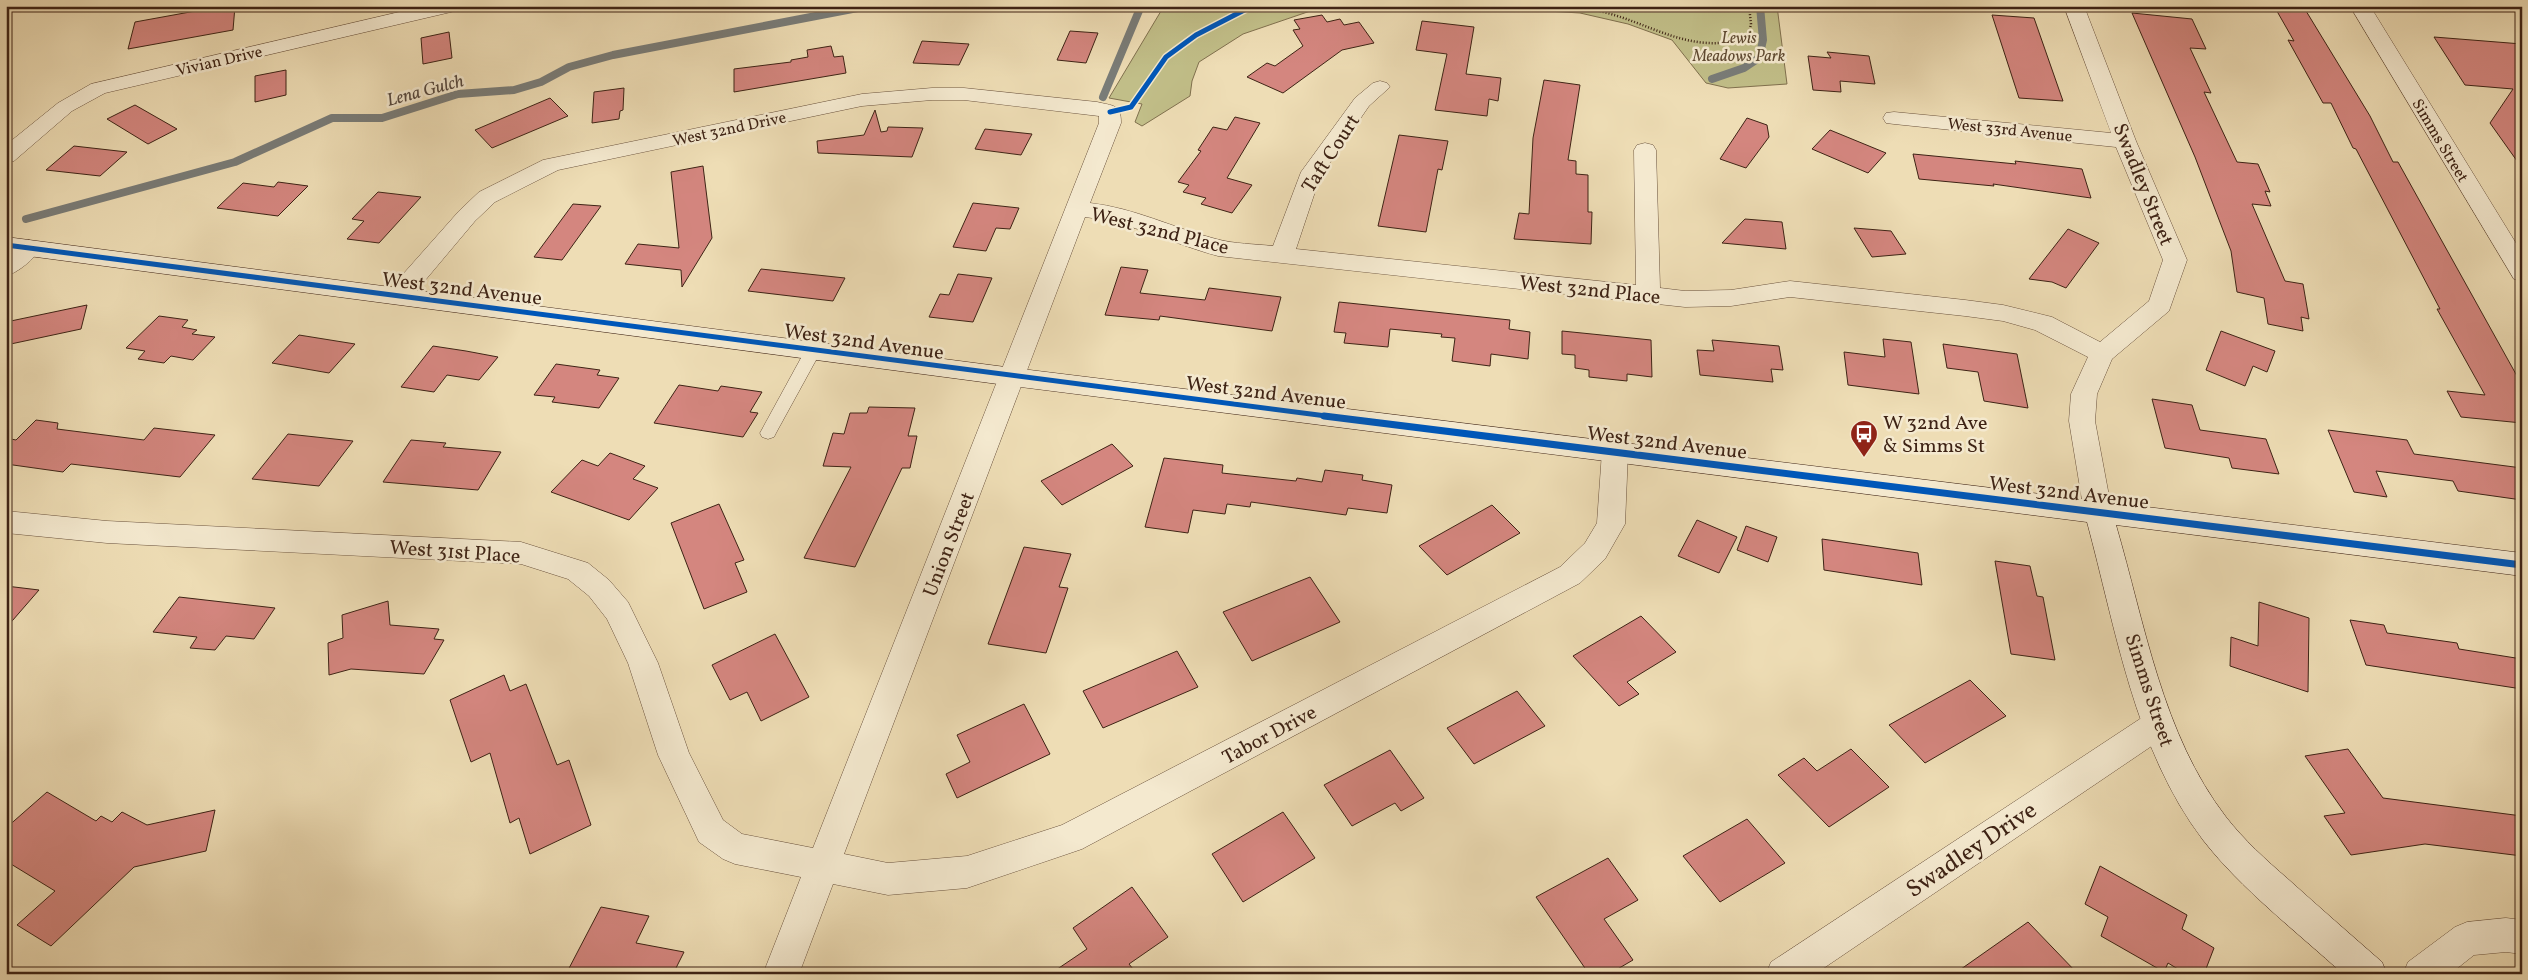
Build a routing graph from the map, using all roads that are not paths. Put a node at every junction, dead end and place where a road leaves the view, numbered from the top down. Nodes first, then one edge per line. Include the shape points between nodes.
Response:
1 (451, 6) edge
2 (2074, 6) edge
3 (2360, 6) edge
4 (1380, 87) dead end
5 (1110, 112) joint
6 (1894, 118) dead end
7 (2125, 141) junction
8 (1645, 150) dead end
9 (6, 156) edge
10 (1075, 210) junction
11 (18, 246) edge
12 (1282, 255) junction
13 (6, 268) edge
14 (2522, 273) edge
15 (1648, 295) junction
16 (398, 296) junction
17 (813, 351) junction
18 (2102, 354) junction
19 (1013, 377) junction
20 (768, 433) dead end
21 (1615, 452) junction
22 (2098, 512) junction
23 (6, 522) edge
24 (2522, 565) edge
25 (2157, 725) junction
26 (823, 866) junction
27 (2522, 937) edge
28 (781, 974) edge
29 (1784, 974) edge
30 (2369, 974) edge
31 (2421, 974) edge

1 - 9 street, Vivian Drive via 98,88 65,107
2 - 7 street, Swadley Street
3 - 14 street, Simms Street
4 - 12 street, Taft Court via 1362,102 1309,177
5 - 10 street, Union Street via 1110,123
5 - 16 street, West 32nd Drive via 964,94 897,96 862,100 551,165 487,197
6 - 7 street, West 33rd Avenue
7 - 18 street, Swadley Street via 2175,260 2160,306
8 - 15 street
10 - 12 street, West 32nd Place via 1138,220 1218,248
10 - 19 street, Union Street
11 - 13 street
11 - 16 street, West 32nd Avenue
12 - 15 street, West 32nd Place
15 - 18 street, West 32nd Place via 1731,298 1790,289 1965,308 2043,323
16 - 17 street, West 32nd Avenue
17 - 19 street, West 32nd Avenue
17 - 20 lane
18 - 22 street, Swadley Street via 2084,394 2082,421
19 - 21 street, West 32nd Avenue
19 - 26 street, Union Street
21 - 22 street, West 32nd Avenue
21 - 26 street, Tabor Drive via 1611,524 1595,551 1570,575 1070,838 967,872 888,879
22 - 24 street, West 32nd Avenue
22 - 25 street, Simms Street
23 - 26 street, West 31st Place via 107,532 521,553 578,570 599,588 618,612 643,663 674,755 711,831 735,848
25 - 29 street, Swadley Drive
25 - 30 street, Simms Street via 2181,775 2208,820 2248,865
26 - 28 street, Union Street
27 - 31 street via 2506,934 2467,938

